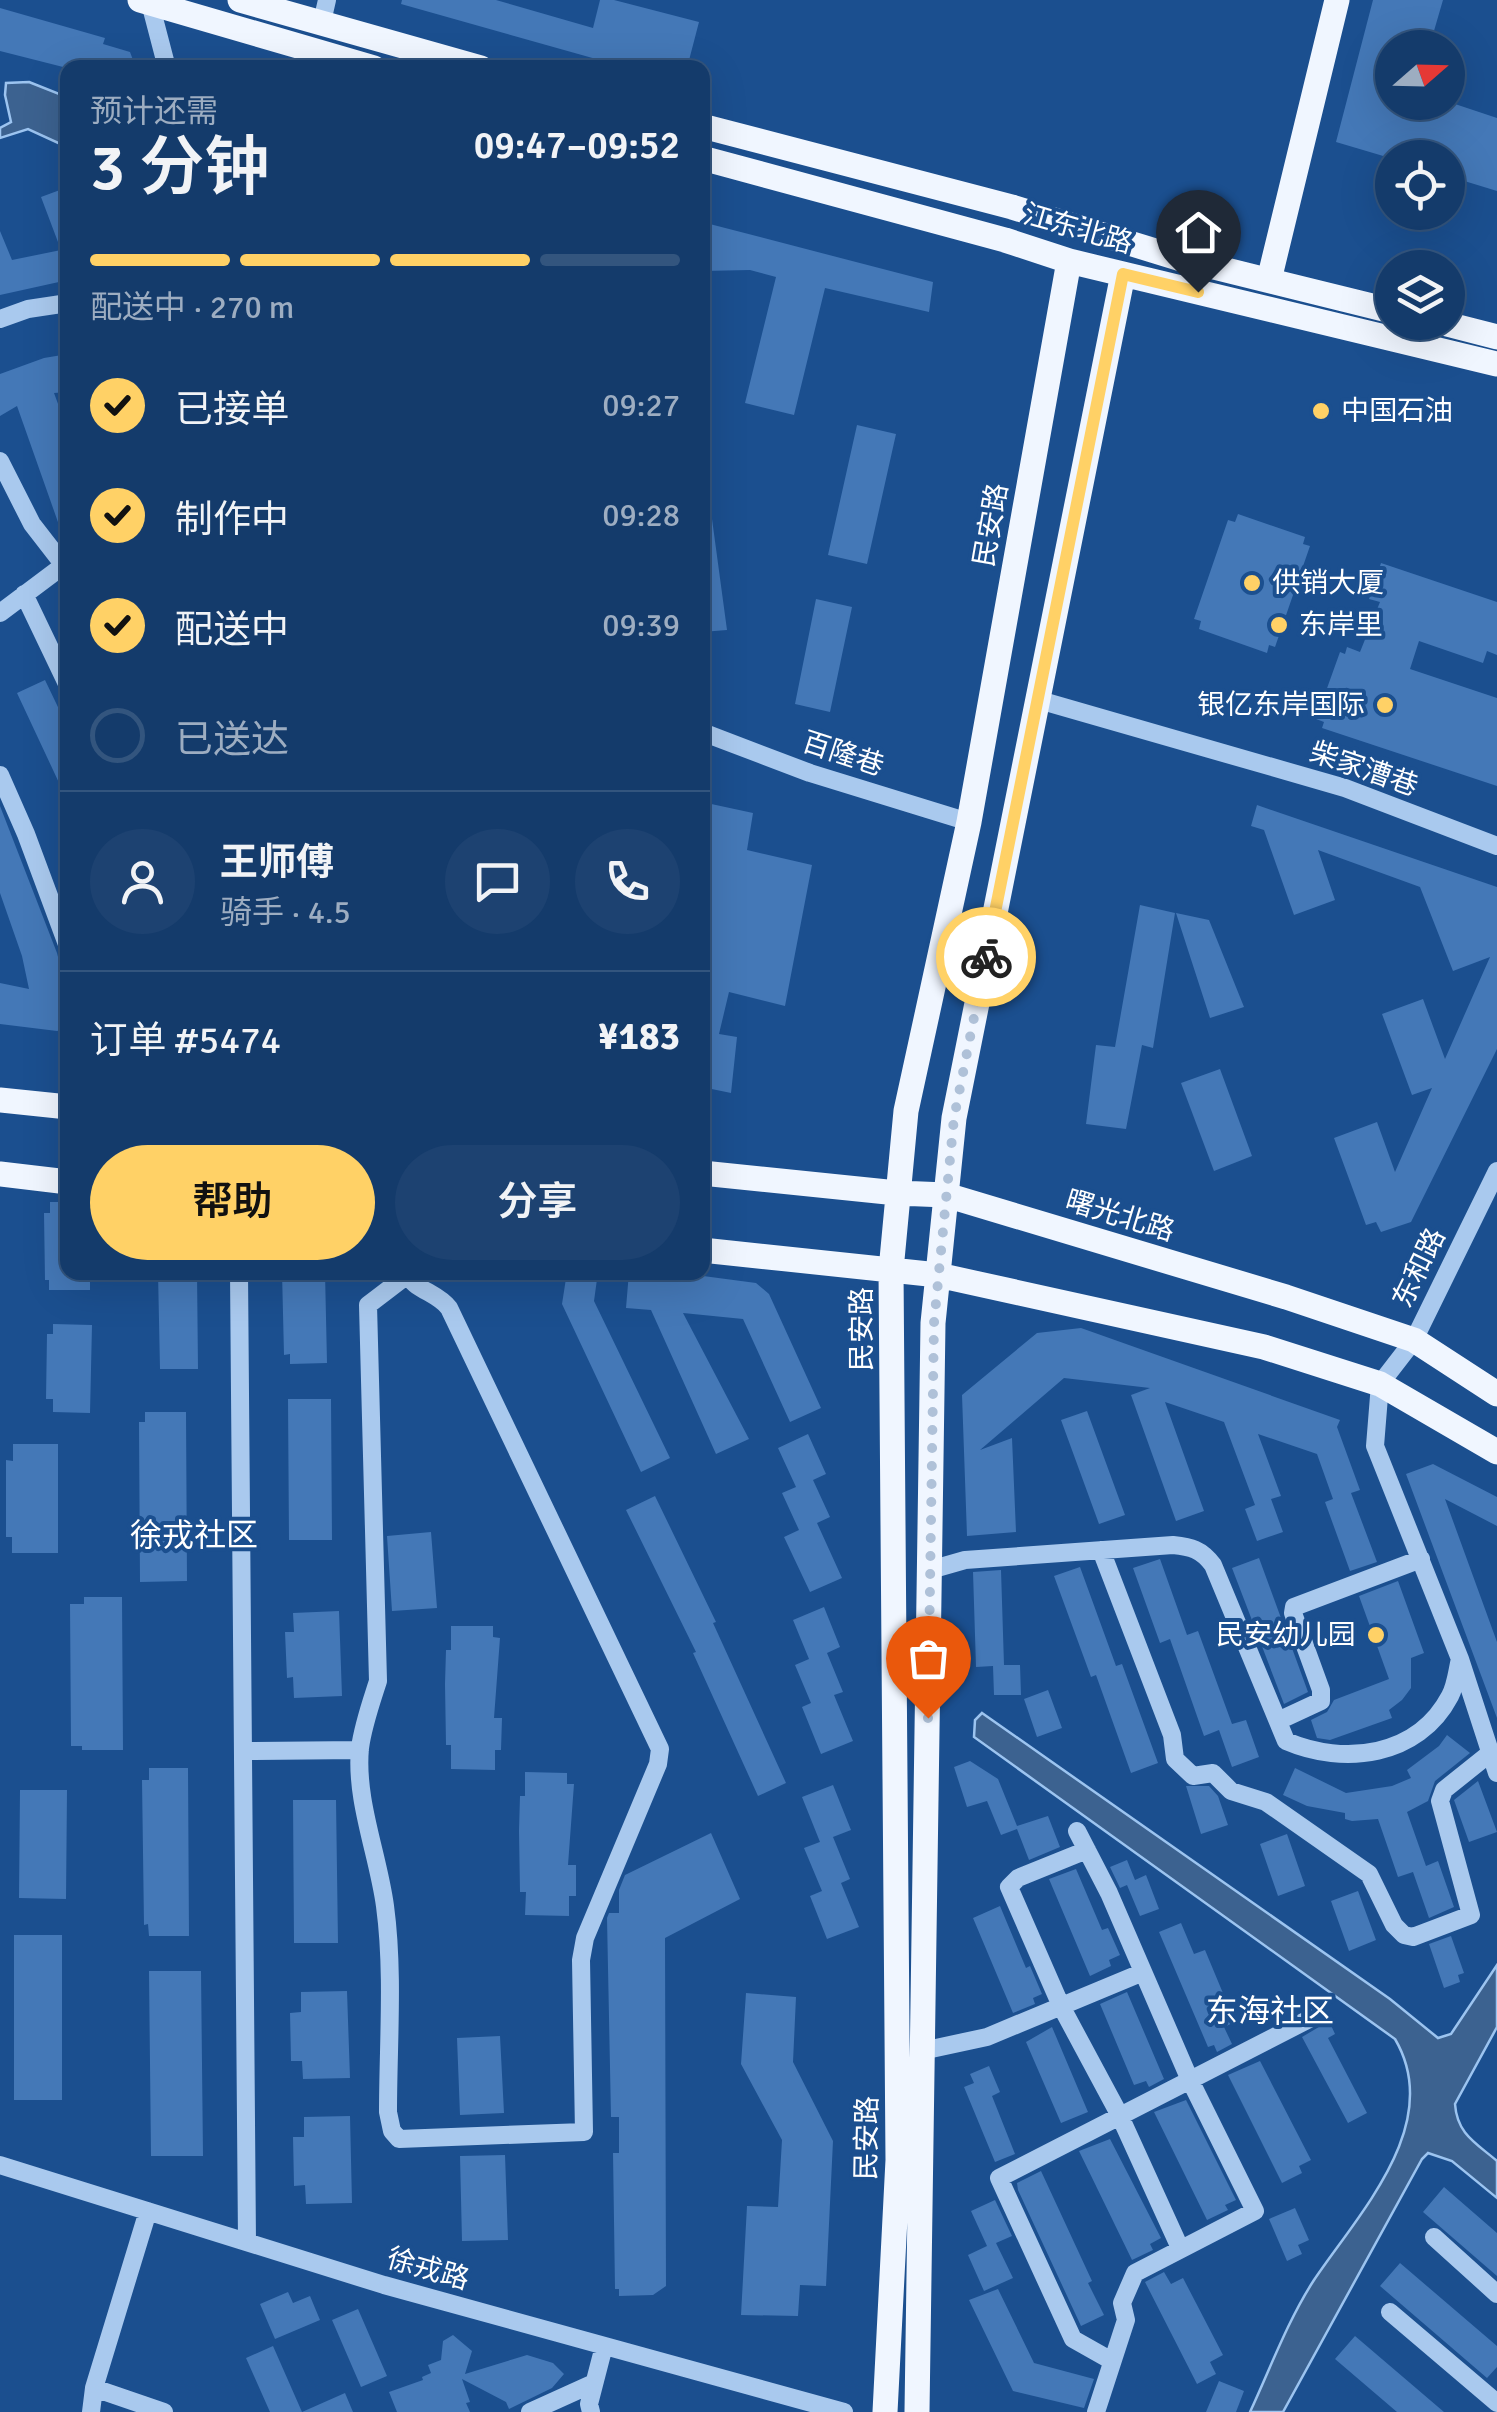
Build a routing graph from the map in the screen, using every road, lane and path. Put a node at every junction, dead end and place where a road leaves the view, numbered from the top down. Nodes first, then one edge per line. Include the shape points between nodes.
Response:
1 (240, 0) edge
2 (1337, 0) edge
3 (145, 2) edge
4 (325, 11) edge
5 (165, 60) edge
6 (346, 60) edge
7 (460, 60) edge
8 (710, 128) edge
9 (710, 160) edge
10 (1069, 261) junction
11 (1123, 274) junction
12 (1269, 280) junction
13 (60, 304) edge
14 (1375, 307) edge
15 (0, 319) edge
16 (1465, 329) edge
17 (1497, 337) edge
18 (1497, 364) edge
19 (0, 461) edge
20 (60, 556) edge
21 (60, 567) edge
22 (24, 594) junction
23 (0, 613) edge
24 (60, 669) edge
25 (1039, 700) junction
26 (710, 735) edge
27 (0, 775) edge
28 (968, 822) junction
29 (1497, 846) edge
30 (60, 925) edge
31 (0, 1100) edge
32 (60, 1107) edge
33 (1497, 1170) edge
34 (0, 1174) edge
35 (710, 1174) edge
36 (60, 1181) edge
37 (897, 1193) junction
38 (946, 1195) junction
39 (710, 1251) edge
40 (891, 1270) junction
41 (938, 1274) junction
42 (239, 1280) edge
43 (398, 1280) edge
44 (410, 1280) edge
45 (1414, 1340) junction
46 (1380, 1384) junction
47 (1497, 1394) edge
48 (1497, 1452) edge
49 (1101, 1550) junction
50 (1420, 1559) junction
51 (930, 1570) junction
52 (1460, 1658) junction
53 (1278, 1721) junction
54 (360, 1750) junction
55 (243, 1751) junction
56 (1489, 1754) junction
57 (1497, 1774) edge
58 (1077, 1831) dead end
59 (1086, 1850) junction
60 (1141, 1973) junction
61 (1061, 2006) junction
62 (1319, 2014) dead end
63 (922, 2051) junction
64 (1189, 2078) junction
65 (1119, 2114) junction
66 (0, 2165) edge
67 (148, 2211) junction
68 (1434, 2237) dead end
69 (248, 2242) junction
70 (1180, 2248) junction
71 (1497, 2294) edge
72 (1390, 2312) dead end
73 (604, 2346) junction
74 (1112, 2361) junction
75 (594, 2383) junction
76 (94, 2388) junction
77 (1491, 2399) edge
78 (91, 2412) edge
79 (164, 2412) edge
80 (530, 2412) edge
81 (591, 2412) edge
82 (844, 2412) edge
83 (885, 2412) edge
84 (917, 2412) edge
85 (1096, 2412) edge

1 - 4 main road
2 - 12 main road
3 - 5 street
3 - 6 main road
4 - 7 main road
8 - 12 main road, 江东北路
9 - 10 main road, 江东北路
10 - 11 main road, 江东北路
10 - 28 main road, 民安路
11 - 18 main road, 江东北路
11 - 25 main road, 民安路
12 - 14 main road, 江东北路
13 - 15 street
16 - 17 main road
19 - 20 street via 32,524
21 - 22 street
22 - 23 street
22 - 24 street
25 - 29 street, 柴家漕巷 via 1345,788
25 - 38 main road, 民安路 via 954,1118
26 - 28 street, 百隆巷
27 - 30 street
28 - 37 main road, 民安路 via 906,1111
31 - 32 main road
33 - 45 street, 东和路
34 - 36 main road
35 - 37 main road, 曙光北路
37 - 38 main road, 曙光北路
37 - 40 main road, 民安路
38 - 41 main road, 民安路
38 - 45 main road, 曙光北路
39 - 40 main road
40 - 41 main road
40 - 83 main road, 民安路 via 898,2160
41 - 46 main road via 1264,1347
41 - 51 main road, 民安路
42 - 55 street
43 - 54 street via 368,1306 378,1682
44 - 54 street via 449,1308 660,1749 585,1938 584,2132 399,2139 392,2132 386,1919
45 - 46 street, 东和路
45 - 47 main road, 曙光北路
46 - 48 main road
46 - 50 street via 1376,1446
49 - 51 street via 965,1560
49 - 53 street via 1173,1545 1205,1554
49 - 56 street via 1175,1758 1192,1776 1214,1773 1231,1791 1266,1802 1369,1874 1404,1935 1471,1915 1440,1802 1444,1790
50 - 52 street
50 - 53 street via 1294,1606 1321,1701
51 - 63 main road, 民安路
52 - 53 street via 1438,1716 1402,1743 1362,1754 1319,1753 1286,1741
52 - 56 street
54 - 55 street
55 - 69 street
56 - 57 street
58 - 59 street
59 - 60 street
59 - 61 street via 1018,1878 1010,1888
60 - 61 street
60 - 64 street
61 - 63 street via 987,2037
61 - 65 street
62 - 64 street
63 - 84 main road, 民安路
64 - 65 street
64 - 70 street via 1255,2212
65 - 70 street
65 - 74 street via 999,2178 1073,2339
66 - 67 street, 徐戎路
67 - 69 street, 徐戎路
67 - 76 street
68 - 71 street
69 - 73 street, 徐戎路
70 - 74 street via 1135,2273
72 - 77 street
73 - 75 street
73 - 82 street, 徐戎路
74 - 85 street
75 - 80 street
75 - 81 street
76 - 78 street
76 - 79 street

